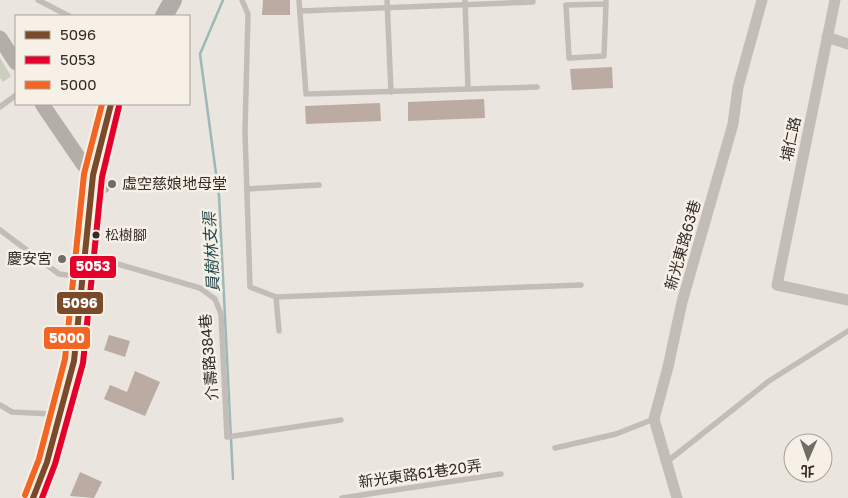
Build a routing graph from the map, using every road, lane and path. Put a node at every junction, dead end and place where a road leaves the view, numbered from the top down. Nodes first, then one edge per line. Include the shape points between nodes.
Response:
1 (38, 0) edge
2 (161, 0) edge
3 (173, 0) edge
4 (242, 0) edge
5 (299, 0) edge
6 (387, 0) edge
7 (762, 0) edge
8 (835, 0) edge
9 (465, 2) edge
10 (534, 2) dead end
11 (606, 2) edge
12 (387, 7) junction
13 (300, 11) junction
14 (67, 15) edge
15 (153, 15) edge
16 (165, 15) edge
17 (827, 37) junction
18 (0, 38) edge
19 (848, 44) edge
20 (15, 61) edge
21 (537, 87) dead end
22 (468, 89) junction
23 (391, 92) junction
24 (15, 96) edge
25 (43, 105) edge
26 (111, 105) edge
27 (123, 105) edge
28 (0, 107) edge
29 (98, 181) junction
30 (319, 185) dead end
31 (247, 189) junction
32 (0, 230) edge
33 (90, 255) junction
34 (87, 278) junction
35 (581, 285) dead end
36 (276, 297) junction
37 (848, 300) edge
38 (279, 331) dead end
39 (848, 331) edge
40 (0, 405) edge
41 (65, 415) junction
42 (654, 419) junction
43 (341, 420) dead end
44 (555, 448) dead end
45 (668, 461) junction
46 (501, 474) dead end
47 (33, 498) edge
48 (45, 498) edge
49 (343, 498) edge
50 (677, 498) edge

1 - 14 lane
2 - 15 main road
3 - 16 main road
4 - 31 lane via 248,14
5 - 13 lane
6 - 12 lane
7 - 42 street, 新光東路63巷 via 738,87 733,124 682,302
8 - 17 street, 埔仁路
9 - 10 lane
9 - 12 lane
9 - 22 lane
11 - 11 lane via 604,56 569,58 566,5
12 - 13 lane
12 - 23 lane
13 - 23 lane via 306,94
17 - 19 street
17 - 37 street, 埔仁路 via 776,285
18 - 20 street
21 - 22 lane
22 - 23 lane
24 - 28 lane
25 - 29 street
26 - 29 main road
27 - 29 main road
29 - 33 main road
30 - 31 lane
31 - 36 lane via 250,287
32 - 34 lane via 59,274
33 - 34 main road
33 - 43 lane, 介壽路384巷 via 200,288 215,299 221,314 227,437
34 - 41 main road via 80,380
35 - 36 lane
36 - 38 lane
39 - 45 lane via 769,380
40 - 41 lane via 12,412
41 - 47 main road
41 - 48 main road
42 - 44 lane via 616,434
42 - 45 street
45 - 50 street
46 - 49 lane, 新光東路61巷20弄

